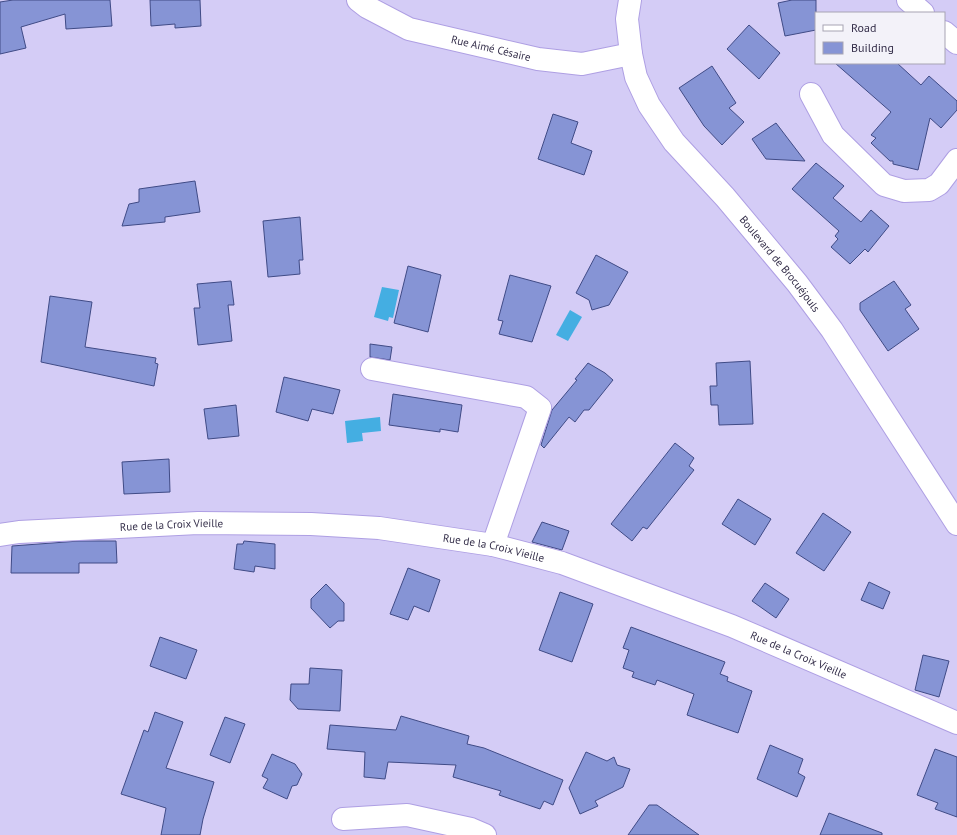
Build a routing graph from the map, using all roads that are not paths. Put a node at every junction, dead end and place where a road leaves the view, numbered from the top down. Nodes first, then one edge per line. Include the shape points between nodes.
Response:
1 (358, 0) edge
2 (630, 0) edge
3 (908, 0) edge
4 (922, 12) edge
5 (945, 33) edge
6 (957, 43) edge
7 (631, 54) junction
8 (811, 94) dead end
9 (957, 160) edge
10 (372, 369) dead end
11 (957, 524) edge
12 (0, 535) edge
13 (494, 545) junction
14 (957, 723) edge
15 (343, 819) dead end
16 (485, 835) edge

1 - 7 street, Rue Aimé Césaire via 367,8 409,29 538,59 582,64
2 - 7 street, Boulevard de Brocuéjouls via 627,19
3 - 4 street
5 - 6 street
7 - 11 street, Boulevard de Brocuéjouls via 636,77 649,105 674,142 725,197 832,330
8 - 9 street via 833,135 884,185 904,191 929,190 939,184
10 - 13 street via 526,397 540,408
12 - 13 street, Rue de la Croix Vieille via 198,523 311,524 379,528
13 - 14 street, Rue de la Croix Vieille via 562,563 732,626
15 - 16 street via 407,815 471,829

